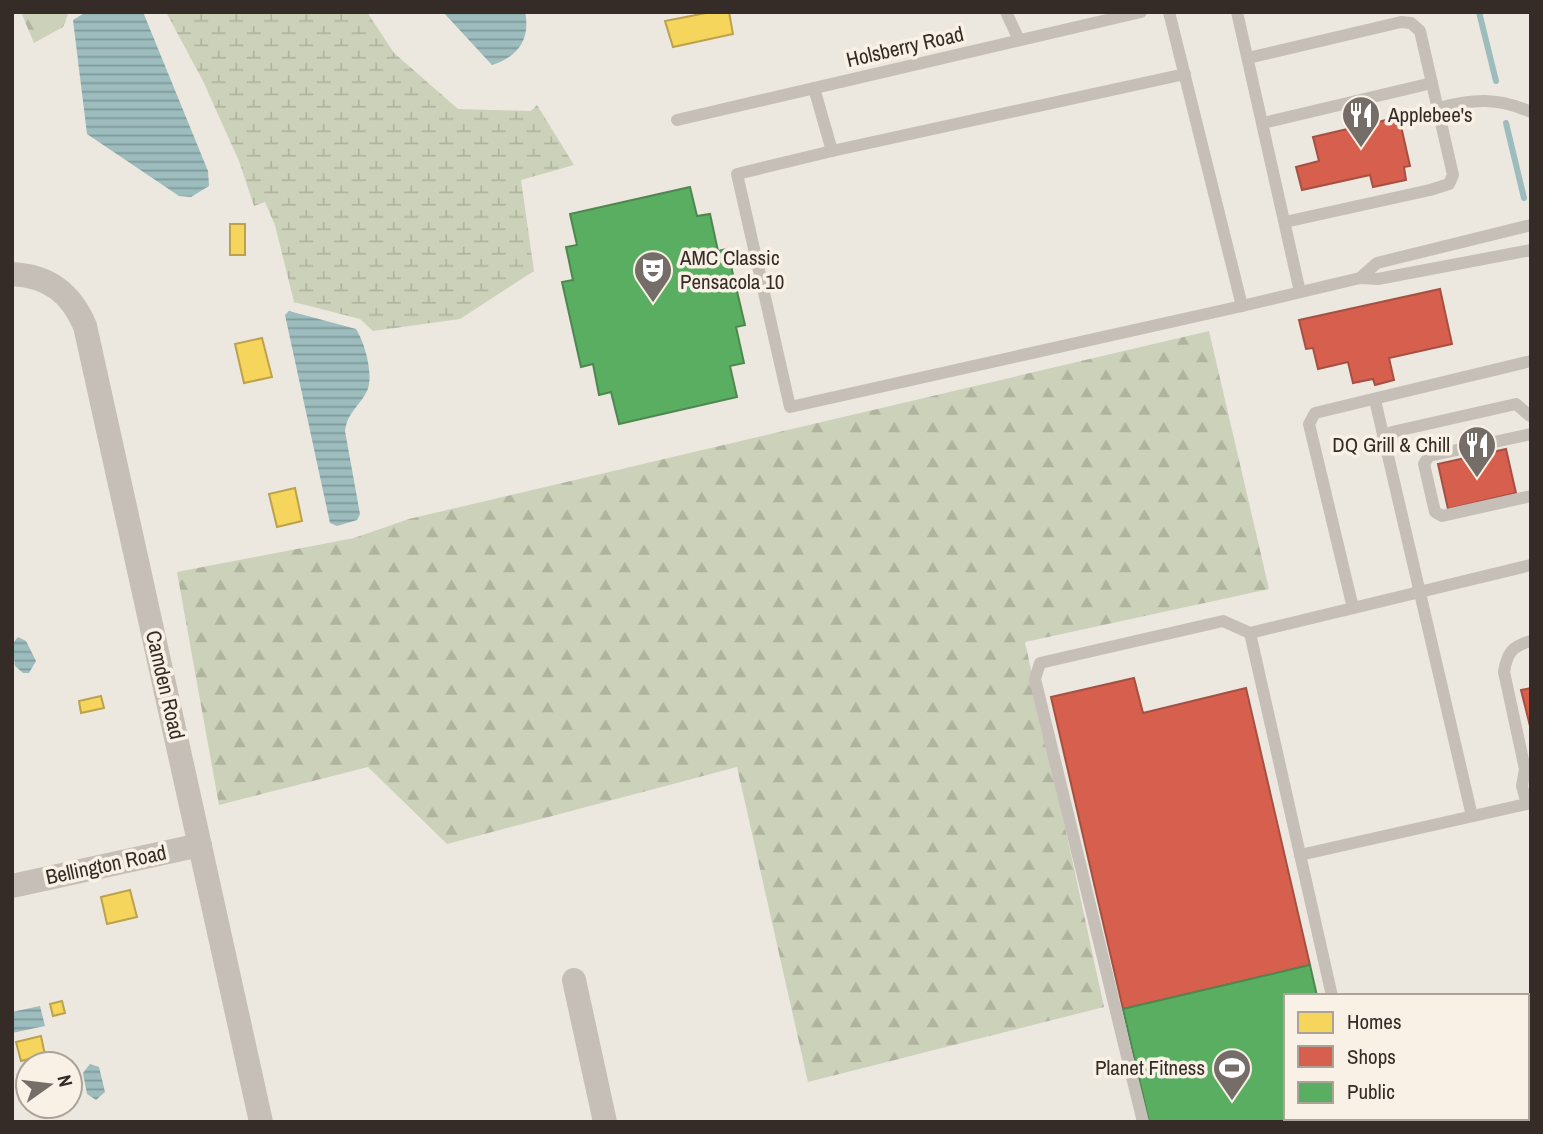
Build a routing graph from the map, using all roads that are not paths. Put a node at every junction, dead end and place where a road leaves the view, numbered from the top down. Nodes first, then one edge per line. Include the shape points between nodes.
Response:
1 (1006, 12) edge
2 (1142, 12) edge
3 (1169, 12) edge
4 (1237, 12) edge
5 (1121, 15) edge
6 (1019, 40) junction
7 (1248, 58) junction
8 (1185, 74) junction
9 (1432, 83) junction
10 (814, 88) junction
11 (1438, 108) junction
12 (1531, 112) edge
13 (677, 121) dead end
14 (1262, 123) junction
15 (832, 151) junction
16 (1285, 222) junction
17 (1531, 225) edge
18 (1531, 250) edge
19 (21, 275) edge
20 (1360, 278) junction
21 (1300, 292) junction
22 (1242, 306) junction
23 (1531, 361) edge
24 (1375, 400) junction
25 (1530, 417) edge
26 (1531, 434) edge
27 (1383, 439) junction
28 (1531, 496) edge
29 (1531, 565) edge
30 (1420, 591) junction
31 (1353, 608) junction
32 (1250, 633) junction
33 (1531, 641) edge
34 (1528, 770) edge
35 (1529, 803) edge
36 (1472, 816) junction
37 (201, 845) junction
38 (1300, 855) junction
39 (12, 886) edge
40 (574, 980) dead end
41 (1332, 994) edge
42 (261, 1122) edge
43 (604, 1122) edge
44 (1143, 1122) edge

1 - 6 lane
2 - 5 lane, Holsberry Road
3 - 8 lane
4 - 7 lane
5 - 6 lane, Holsberry Road
6 - 10 lane, Holsberry Road
7 - 9 lane via 1410,23 1420,31
7 - 14 lane
8 - 15 lane
8 - 22 lane
9 - 11 lane
9 - 14 lane
10 - 13 lane, Holsberry Road
10 - 15 lane
11 - 12 lane via 1495,99
11 - 16 lane via 1453,174 1449,184
14 - 16 lane
15 - 22 lane via 737,174 790,407
16 - 21 lane
17 - 20 lane via 1377,263
18 - 20 lane via 1377,279
19 - 37 street, Camden Road via 48,281 65,293 85,326
20 - 21 lane
21 - 22 lane
23 - 24 lane
24 - 27 lane
24 - 31 lane via 1315,413 1309,424
25 - 27 lane via 1516,404 1392,432
26 - 28 lane via 1429,456 1424,464 1435,512 1442,516
27 - 30 lane
29 - 30 lane
30 - 31 lane
30 - 36 lane
31 - 32 lane
32 - 38 lane
32 - 44 lane via 1223,621 1040,663 1035,680
33 - 34 lane via 1516,645 1506,657 1504,672
34 - 35 lane via 1522,786
35 - 36 lane
36 - 38 lane
37 - 39 street, Bellington Road
37 - 42 street, Camden Road
38 - 41 lane
40 - 43 street

